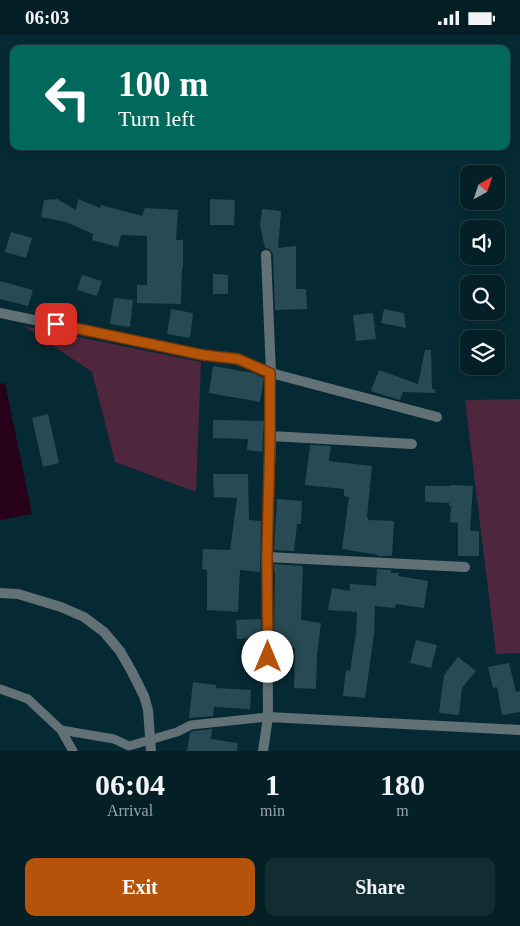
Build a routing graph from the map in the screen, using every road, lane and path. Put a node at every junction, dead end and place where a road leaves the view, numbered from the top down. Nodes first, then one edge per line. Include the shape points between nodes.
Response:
1 (266, 255) dead end
2 (0, 313) edge
3 (270, 373) junction
4 (437, 417) dead end
5 (270, 435) junction
6 (412, 444) dead end
7 (267, 557) junction
8 (465, 567) dead end
9 (0, 593) edge
10 (0, 689) edge
11 (268, 717) junction
12 (61, 730) junction
13 (520, 730) edge
14 (150, 746) edge
15 (127, 748) edge
16 (72, 751) edge
17 (264, 751) edge

1 - 3 street
2 - 3 street via 203,355 238,359
3 - 4 street
3 - 5 street
5 - 6 street
5 - 7 street
7 - 8 street
7 - 11 street
9 - 14 street via 18,593 60,607 84,617 104,633 120,651 144,696
10 - 12 lane via 28,699
11 - 13 street
11 - 14 lane via 191,725
11 - 17 street
12 - 15 lane via 114,739
12 - 16 lane
14 - 15 lane

